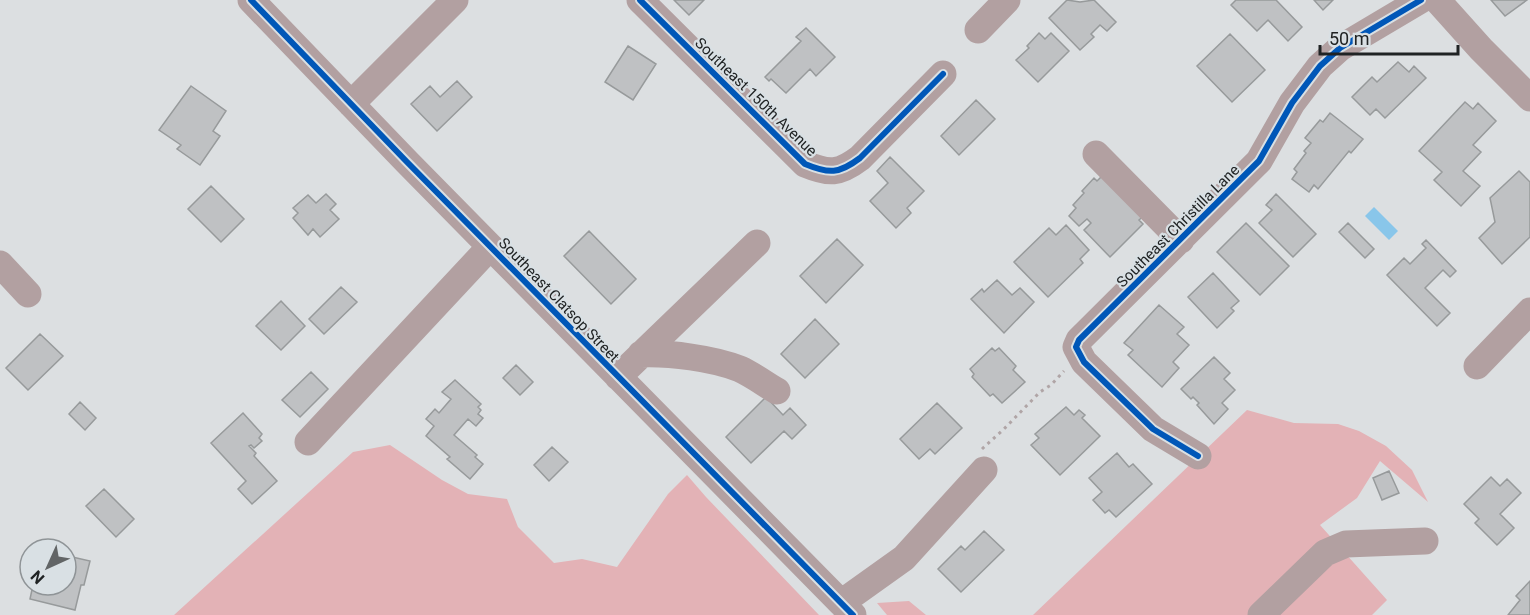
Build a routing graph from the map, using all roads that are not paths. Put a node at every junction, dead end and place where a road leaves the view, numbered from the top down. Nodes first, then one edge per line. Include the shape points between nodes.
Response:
1 (251, 0) edge
2 (455, 0) edge
3 (640, 0) edge
4 (1007, 0) edge
5 (1421, 0) edge
6 (1437, 0) edge
7 (978, 30) dead end
8 (943, 74) dead end
9 (1530, 98) edge
10 (351, 104) junction
11 (1096, 154) dead end
12 (1181, 240) junction
13 (757, 243) dead end
14 (490, 247) junction
15 (0, 264) edge
16 (28, 294) dead end
17 (1530, 311) edge
18 (641, 354) junction
19 (1477, 366) dead end
20 (618, 377) junction
21 (777, 391) dead end
22 (308, 442) dead end
23 (1198, 456) dead end
24 (984, 470) road end
25 (1425, 541) dead end
26 (847, 609) edge
27 (1261, 615) edge

1 - 10 street, Southeast Clatsop Street
2 - 10 street
3 - 8 street, Southeast 150th Avenue via 805,164 823,172 847,168 860,158
4 - 7 street
5 - 12 street, Southeast Christilla Lane via 1350,42 1320,66 1292,103 1259,161
6 - 9 street
10 - 14 street, Southeast Clatsop Street
11 - 12 street
12 - 23 street, Southeast Christilla Lane via 1085,334 1077,350 1084,362 1153,429
13 - 18 street
14 - 20 street, Southeast Clatsop Street
14 - 22 street
15 - 16 street
17 - 19 street
18 - 20 street
18 - 21 street via 666,353 740,369
20 - 26 street, Southeast Clatsop Street
24 - 26 street via 904,558
25 - 27 street via 1346,544 1325,553

